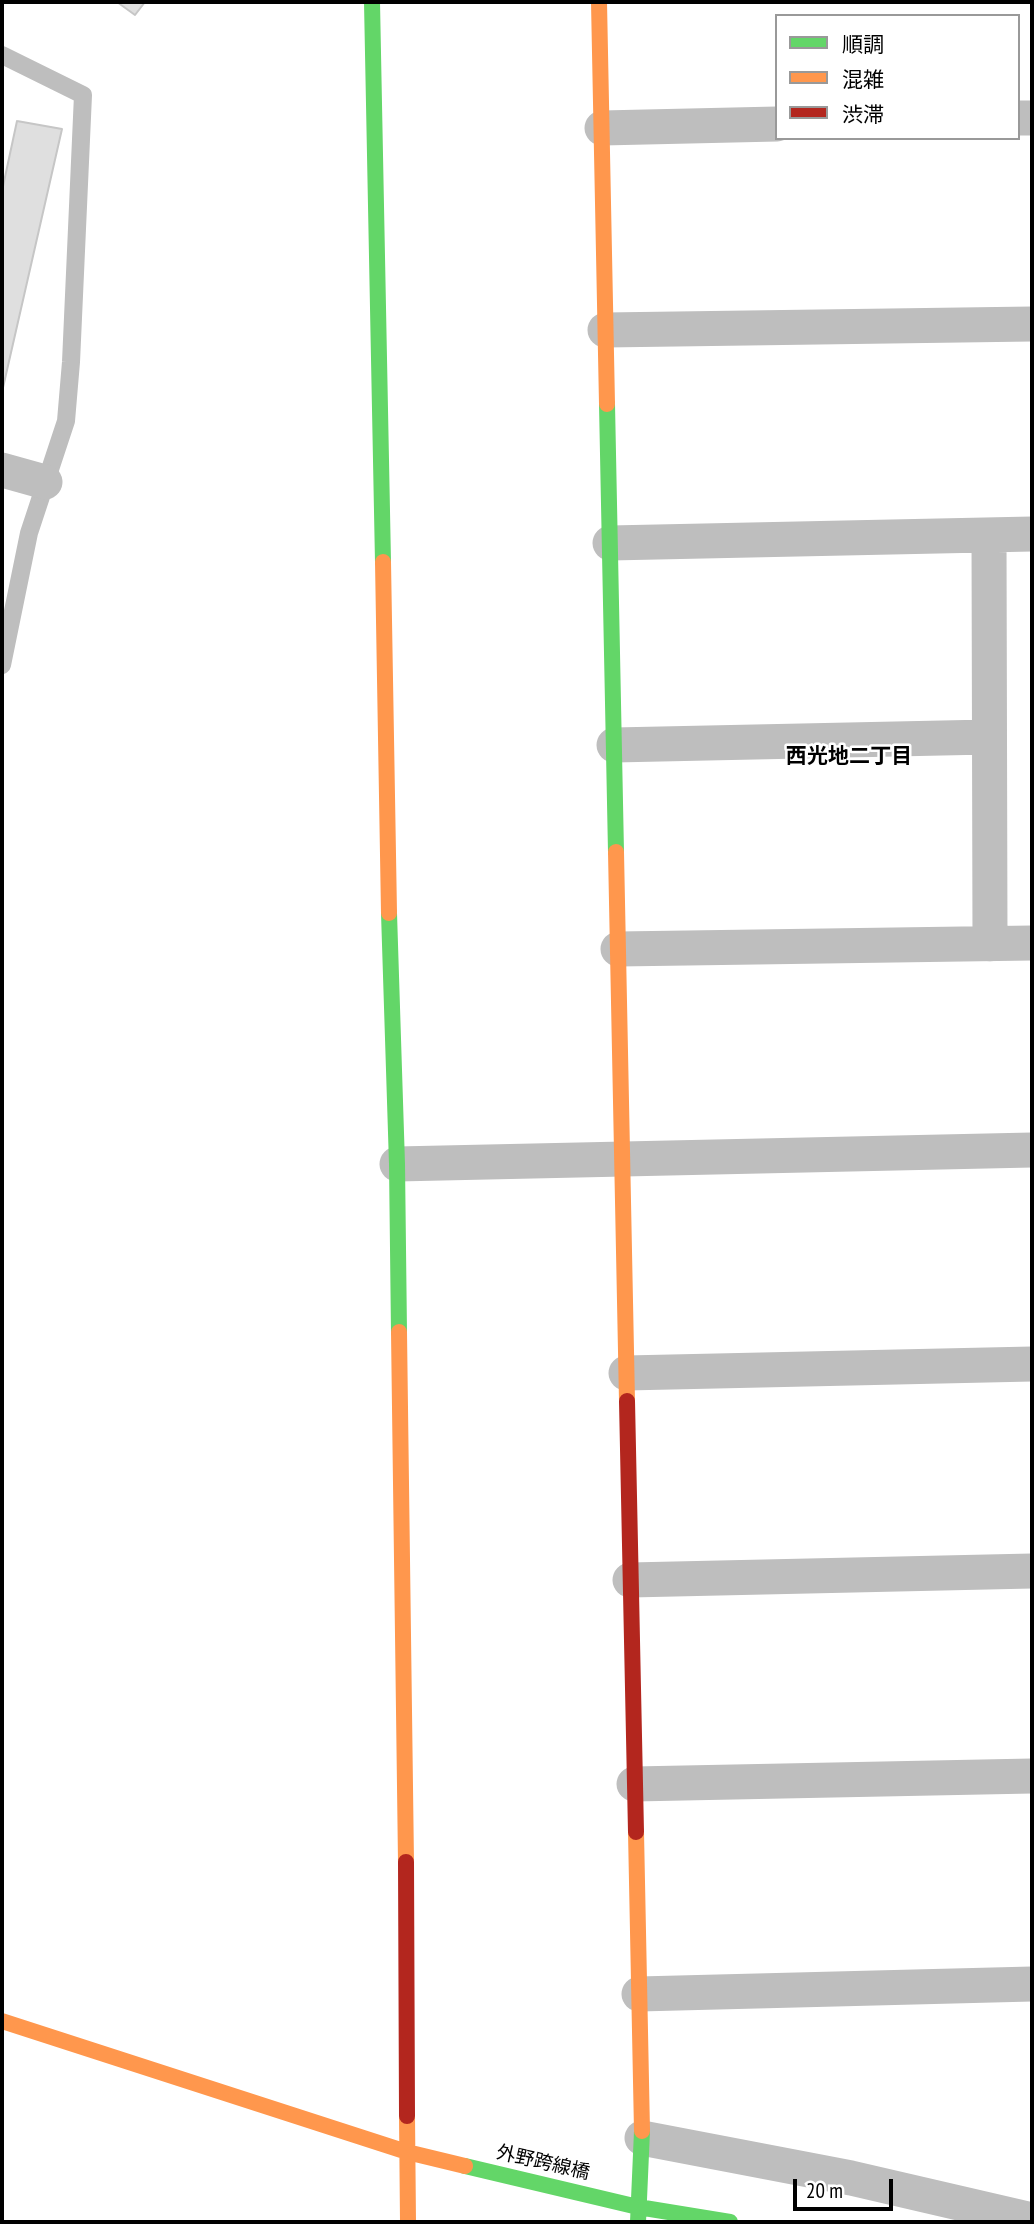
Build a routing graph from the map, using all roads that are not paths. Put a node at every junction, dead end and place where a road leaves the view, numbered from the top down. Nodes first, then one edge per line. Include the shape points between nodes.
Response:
1 (372, 2) edge
2 (599, 2) edge
3 (2, 55) edge
4 (775, 124) edge
5 (601, 128) junction
6 (1032, 324) edge
7 (605, 330) junction
8 (2, 470) edge
9 (45, 482) junction
10 (1032, 534) edge
11 (989, 535) junction
12 (610, 543) junction
13 (2, 665) edge
14 (989, 737) junction
15 (614, 745) junction
16 (1032, 943) edge
17 (990, 944) junction
18 (618, 949) junction
19 (1032, 1150) edge
20 (622, 1159) junction
21 (397, 1164) junction
22 (1032, 1364) edge
23 (626, 1373) junction
24 (1032, 1571) edge
25 (631, 1580) junction
26 (1032, 1776) edge
27 (634, 1784) junction
28 (1032, 1984) edge
29 (639, 1994) junction
30 (2, 2021) edge
31 (642, 2138) junction
32 (407, 2152) junction
33 (638, 2215) edge
34 (1032, 2220) edge
35 (408, 2222) edge
36 (730, 2222) edge

1 - 21 street
2 - 5 street
3 - 9 lane via 83,94 66,421
4 - 5 street
5 - 7 street
6 - 7 street
7 - 12 street
8 - 9 street
9 - 13 lane via 29,533
10 - 11 street
11 - 12 street
11 - 14 street
12 - 15 street
14 - 15 street
14 - 17 street
15 - 18 street
16 - 17 street
17 - 18 street
18 - 20 street
19 - 20 street
20 - 21 street
20 - 23 street
21 - 32 street
22 - 23 street
23 - 25 street
24 - 25 street
25 - 27 street
26 - 27 street
27 - 29 street
28 - 29 street
29 - 31 street
30 - 32 street, 外野跨線橋
31 - 33 street
31 - 34 street via 851,2178
32 - 33 street, 外野跨線橋
32 - 35 street
33 - 36 street, 外野跨線橋 via 669,2211

